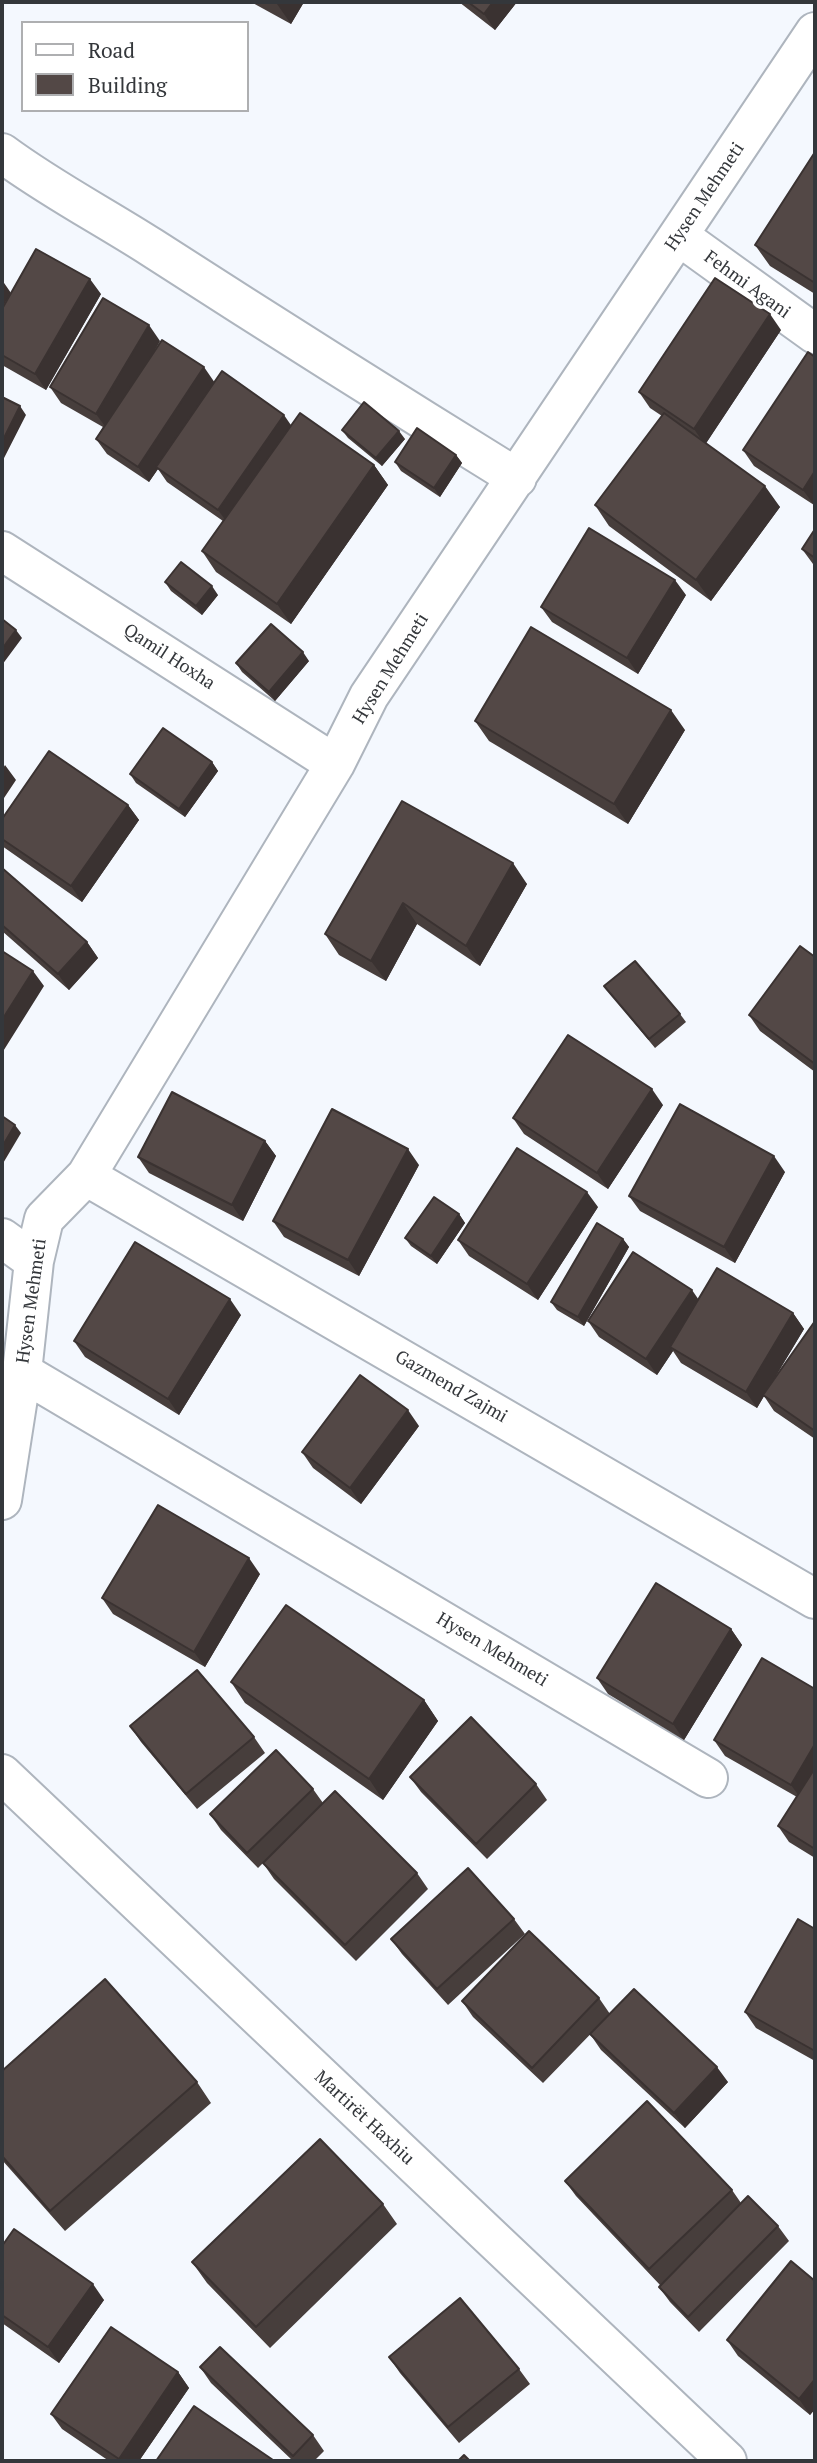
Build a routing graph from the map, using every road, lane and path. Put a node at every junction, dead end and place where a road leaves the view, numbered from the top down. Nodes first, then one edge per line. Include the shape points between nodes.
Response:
1 (815, 32) edge
2 (2, 153) edge
3 (679, 236) junction
4 (815, 334) edge
5 (517, 478) junction
6 (2, 551) edge
7 (335, 764) junction
8 (86, 1176) junction
9 (2, 1238) edge
10 (34, 1261) junction
11 (22, 1372) junction
12 (2, 1500) edge
13 (815, 1598) edge
14 (2, 1774) edge
15 (708, 1778) dead end
16 (727, 2461) edge

1 - 3 street, Hysen Mehmeti
2 - 5 street
3 - 4 street, Fehmi Agani
3 - 5 street, Hysen Mehmeti
5 - 7 street, Hysen Mehmeti via 369,696
6 - 7 street, Qamil Hoxha
7 - 8 street, Hysen Mehmeti
8 - 10 street, Hysen Mehmeti via 44,1219
8 - 13 street, Gazmend Zajmi
9 - 10 street
10 - 11 street, Hysen Mehmeti
11 - 12 street, Hysen Mehmeti
11 - 15 street, Hysen Mehmeti
14 - 16 street, Martirët Haxhiu

